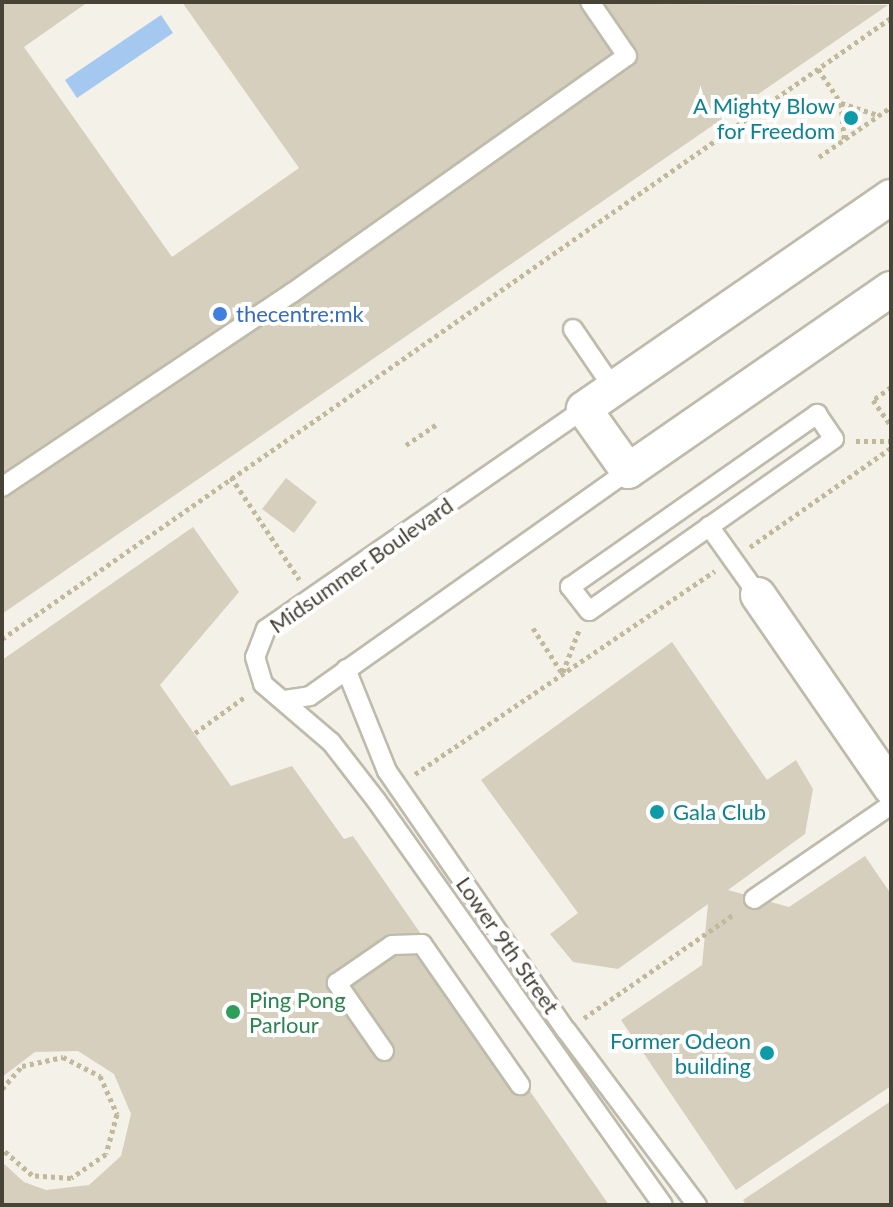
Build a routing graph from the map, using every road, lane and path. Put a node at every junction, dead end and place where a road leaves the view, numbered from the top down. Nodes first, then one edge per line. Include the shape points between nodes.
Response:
1 (590, 2) edge
2 (891, 18) edge
3 (818, 69) junction
4 (841, 103) junction
5 (891, 107) edge
6 (879, 115) junction
7 (844, 140) junction
8 (819, 157) dead end
9 (891, 197) edge
10 (891, 289) edge
11 (573, 329) dead end
12 (891, 387) edge
13 (614, 389) junction
14 (584, 409) junction
15 (436, 425) dead end
16 (891, 426) edge
17 (834, 439) junction
18 (891, 441) edge
19 (406, 445) dead end
20 (891, 448) edge
21 (628, 471) junction
22 (231, 477) junction
23 (2, 487) edge
24 (709, 526) junction
25 (733, 559) junction
26 (758, 595) joint
27 (312, 597) junction
28 (589, 611) junction
29 (533, 628) dead end
30 (2, 639) edge
31 (346, 669) junction
32 (562, 674) junction
33 (263, 684) junction
34 (285, 700) junction
35 (195, 733) dead end
36 (398, 786) junction
37 (891, 788) edge
38 (891, 805) edge
39 (754, 899) dead end
40 (733, 915) dead end
41 (566, 1030) junction
42 (384, 1051) dead end
43 (520, 1085) dead end
44 (2, 1089) edge
45 (2, 1149) edge
46 (663, 1205) edge
47 (697, 1205) edge

1 - 23 lane via 627,56 292,293
2 - 3 path
3 - 4 path
3 - 22 path
4 - 6 path
4 - 7 path
5 - 6 path
6 - 7 path
7 - 8 path
9 - 13 street, Midsummer Boulevard
10 - 21 street
11 - 13 lane
12 - 16 path via 873,400
13 - 14 street, Midsummer Boulevard
14 - 21 street
14 - 27 lane, Midsummer Boulevard
15 - 19 path
17 - 18 path
17 - 24 lane
17 - 28 lane via 817,414 570,587
20 - 25 path
21 - 31 lane
22 - 27 path
22 - 30 path
24 - 25 lane
24 - 28 lane
25 - 26 lane
25 - 32 path
26 - 37 street
27 - 33 lane, Midsummer Boulevard via 266,629 255,657
28 - 32 path
29 - 32 path
31 - 34 lane via 310,696
31 - 36 lane, Lower 9th Street
32 - 36 path
33 - 34 lane
33 - 35 path
34 - 46 lane, Lower 9th Street via 331,742 376,800
36 - 41 lane, Lower 9th Street
38 - 39 lane
40 - 41 path
41 - 47 lane, Lower 9th Street
42 - 43 lane via 337,983 392,945 422,944
44 - 45 path via 22,1066 63,1057 100,1076 117,1114 106,1154 71,1178 32,1175

